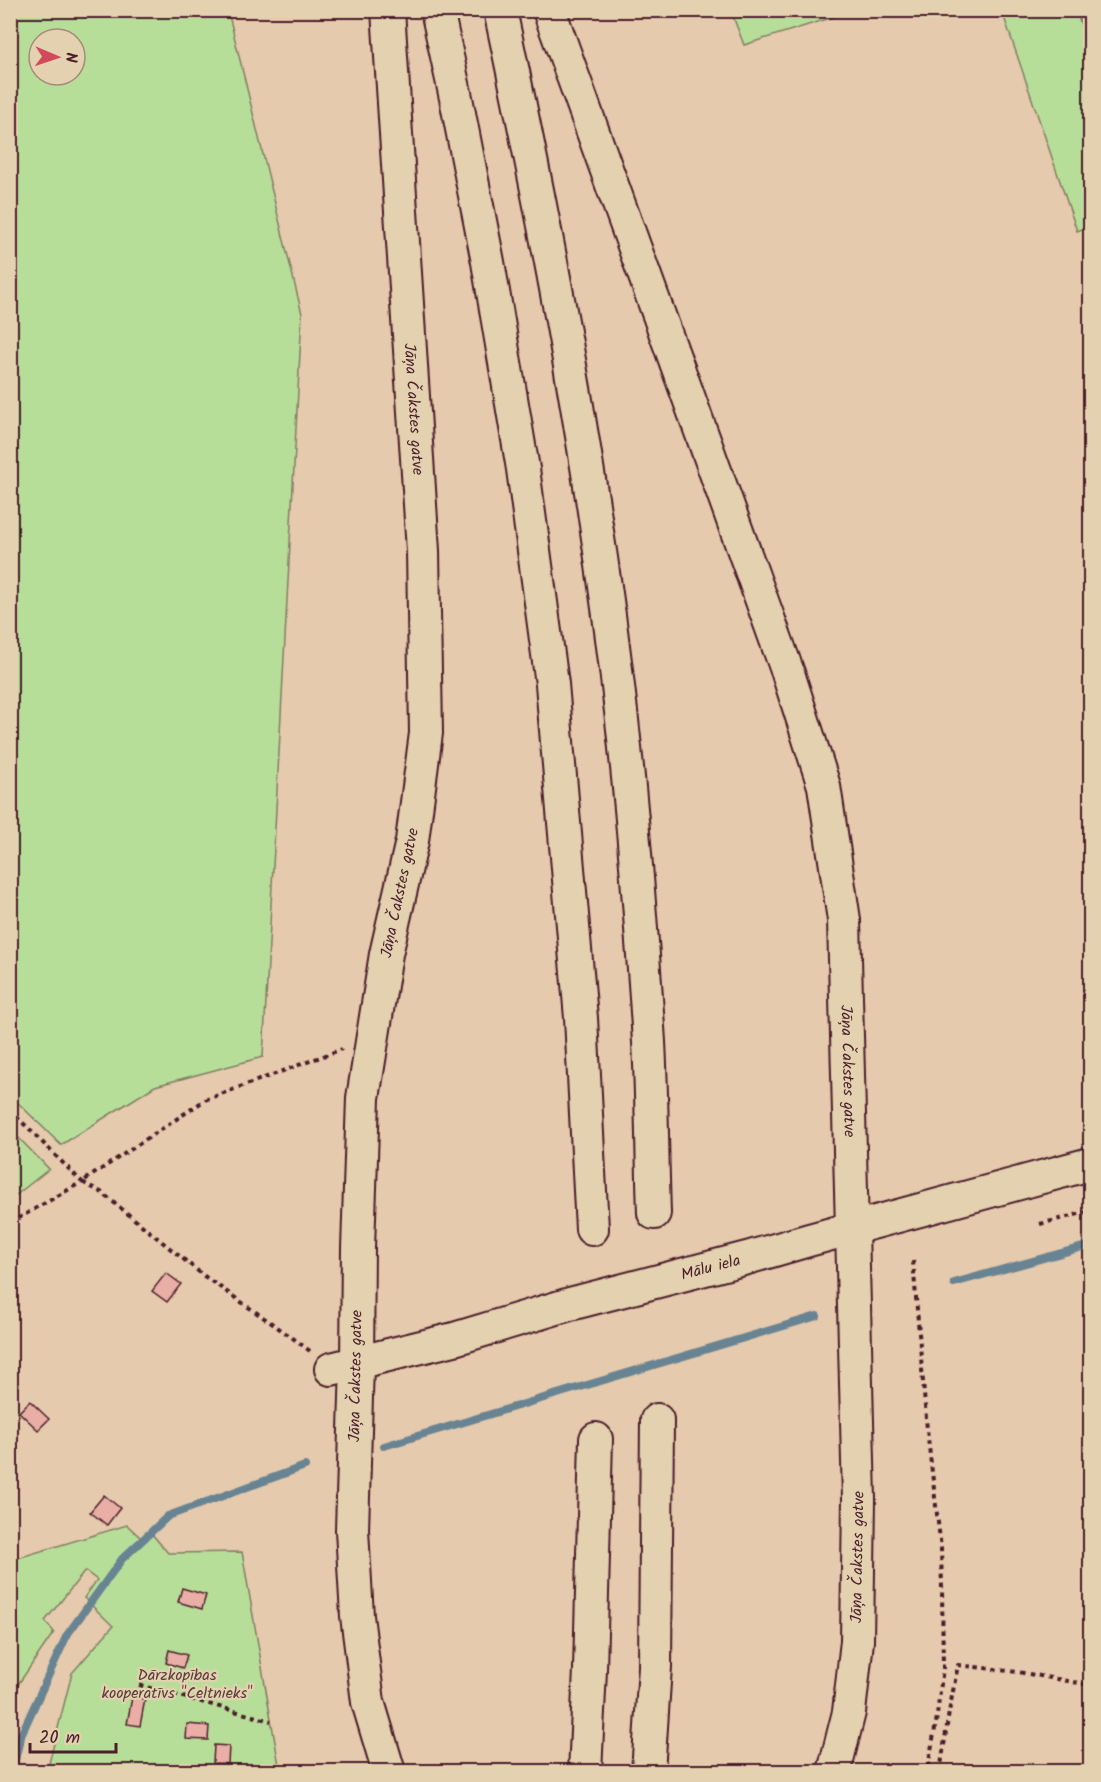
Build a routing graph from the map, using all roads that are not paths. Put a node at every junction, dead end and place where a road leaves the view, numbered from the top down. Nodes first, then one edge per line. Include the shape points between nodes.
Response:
1 (388, 10) edge
2 (437, 10) edge
3 (500, 10) edge
4 (549, 10) edge
5 (1090, 1164) edge
6 (654, 1213) dead end
7 (592, 1229) dead end
8 (851, 1230) junction
9 (344, 1366) junction
10 (657, 1420) dead end
11 (596, 1439) dead end
12 (390, 1772) edge
13 (585, 1772) edge
14 (648, 1772) edge
15 (834, 1772) edge

1 - 9 street, Jāņa Čakstes gatve via 423,551 426,733 412,841 386,954 363,1098 358,1248
2 - 7 street via 488,262 523,469 552,684 582,1018
3 - 6 street via 572,374 620,708 649,1045
4 - 8 street, Jāņa Čakstes gatve via 788,673 824,786 844,920
5 - 8 street, Mālu iela
8 - 9 street, Mālu iela
8 - 15 street, Jāņa Čakstes gatve via 859,1499 856,1641 849,1712
9 - 12 street, Jāņa Čakstes gatve via 357,1616 368,1702
10 - 14 street via 655,1667
11 - 13 street

